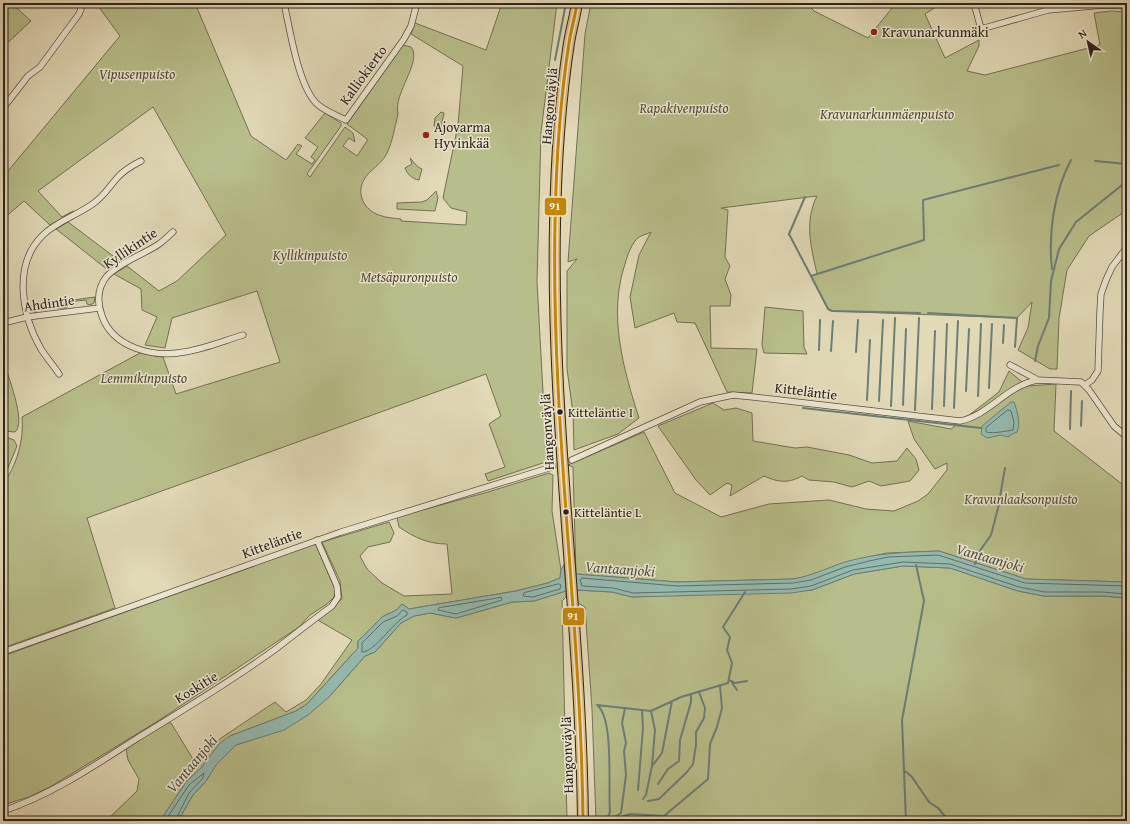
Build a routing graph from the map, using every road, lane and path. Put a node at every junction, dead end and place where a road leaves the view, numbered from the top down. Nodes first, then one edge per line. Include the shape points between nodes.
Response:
1 (79, 3) edge
2 (284, 3) edge
3 (417, 3) edge
4 (572, 3) edge
5 (577, 3) edge
6 (974, 3) edge
7 (1127, 6) edge
8 (569, 42) junction
9 (3, 108) edge
10 (141, 161) dead end
11 (173, 232) dead end
12 (1127, 248) edge
13 (99, 308) junction
14 (27, 317) junction
15 (3, 323) edge
16 (243, 335) dead end
17 (1010, 365) dead end
18 (58, 374) dead end
19 (1038, 380) junction
20 (1085, 385) junction
21 (1127, 437) edge
22 (572, 460) tunnel mouth
23 (552, 467) tunnel mouth
24 (317, 540) junction
25 (3, 652) edge
26 (3, 811) edge
27 (583, 821) edge

1 - 9 street via 80,14 40,67 28,76
2 - 3 street, Kalliokierto via 305,87 317,104 346,120 404,39 411,26
4 - 8 highway, Hangonväylä
5 - 8 highway, Hangonväylä
6 - 7 street via 981,29 1048,10
8 - 27 highway, Hangonväylä via 558,166 556,354 582,746
10 - 14 street via 117,178 95,203 49,230 35,244 25,265 23,290
11 - 13 street, Kyllikintie via 160,244 108,276 100,288
12 - 20 street via 1112,267 1101,294 1098,371
13 - 14 street, Ahdintie
13 - 16 street via 104,322 114,335 127,345 150,352 182,352
14 - 15 street, Ahdintie
14 - 18 street via 41,349
17 - 19 street
19 - 20 street via 1075,381
19 - 22 street, Kitteläntie via 1020,385 971,419 960,421 753,397 722,396 700,402
20 - 21 street via 1114,426
23 - 24 street, Kitteläntie
24 - 25 street, Kitteläntie
24 - 26 street, Koskitie via 337,586 338,597 332,606 225,684 108,757 52,790

